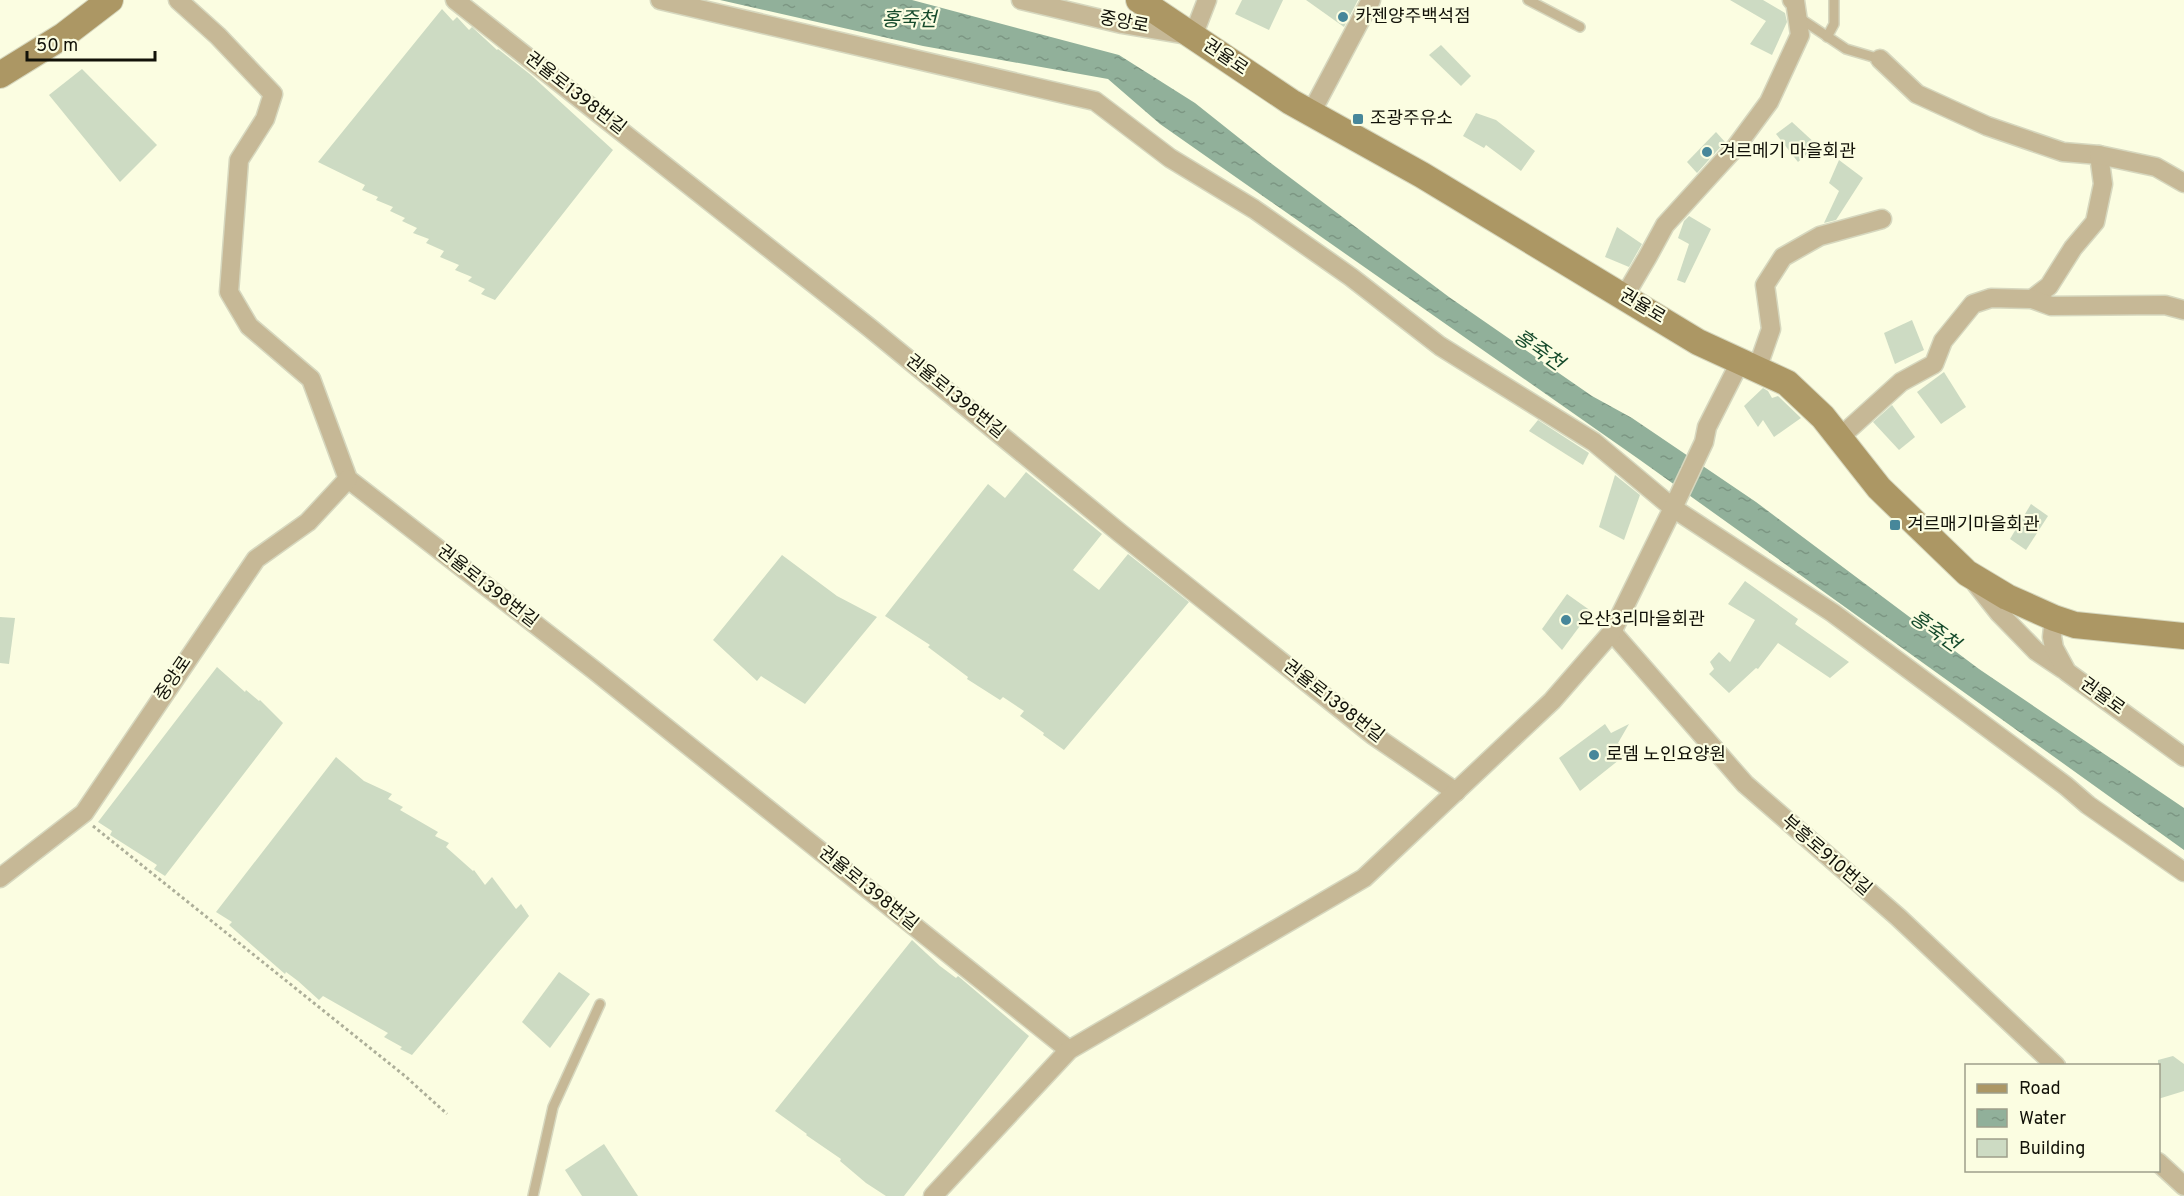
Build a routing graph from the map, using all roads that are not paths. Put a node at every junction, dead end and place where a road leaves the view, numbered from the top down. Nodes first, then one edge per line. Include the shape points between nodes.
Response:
1 (110, 0) edge
2 (178, 0) edge
3 (455, 0) edge
4 (660, 0) edge
5 (1021, 0) edge
6 (1139, 0) edge
7 (1207, 0) edge
8 (1371, 0) edge
9 (1528, 0) edge
10 (1834, 0) edge
11 (1795, 8) edge
12 (1580, 27) dead end
13 (1193, 36) junction
14 (1827, 37) junction
15 (1880, 60) joint
16 (0, 75) edge
17 (1311, 113) junction
18 (2099, 155) junction
19 (2184, 183) edge
20 (1882, 219) dead end
21 (1624, 297) junction
22 (2032, 299) junction
23 (2184, 310) edge
24 (1748, 365) junction
25 (1839, 438) junction
26 (348, 479) junction
27 (1673, 508) junction
28 (1967, 573) junction
29 (2054, 618) junction
30 (1612, 632) junction
31 (2184, 636) edge
32 (2067, 672) junction
33 (2184, 756) edge
34 (1456, 792) junction
35 (2184, 873) edge
36 (0, 878) edge
37 (600, 1004) dead end
38 (1069, 1050) junction
39 (2055, 1064) edge
40 (2160, 1164) edge
41 (2184, 1186) edge
42 (533, 1196) edge
43 (933, 1196) edge

1 - 16 main road via 63,36
2 - 26 street via 273,94 265,119 239,160 229,292 249,326 311,379
3 - 34 street, 권율로1398번길 via 870,328 1373,735
4 - 27 street via 1095,100 1170,158 1254,209 1351,277 1440,346 1594,442
5 - 13 street, 중앙로
6 - 13 main road, 권율로
7 - 13 street, 권율로
8 - 17 street
9 - 12 lane
10 - 14 lane via 1834,24
11 - 14 lane
11 - 21 street via 1800,35 1769,102 1735,147 1665,225
13 - 17 main road, 권율로
14 - 15 lane via 1846,49
15 - 18 street via 1917,94 1988,126 2063,152
17 - 21 main road, 권율로
18 - 19 street via 2156,167
18 - 22 street via 2103,184 2095,222 2049,286
20 - 24 street via 1820,236 1783,257 1765,285 1771,328
21 - 24 main road, 권율로 via 1698,342
22 - 23 street via 2051,306 2165,305
22 - 25 street via 1991,298 1973,304 1943,341 1934,364 1900,382
24 - 25 main road, 권율로 via 1797,391
24 - 27 street via 1707,427 1704,442
25 - 28 main road, 권율로 via 1879,488
26 - 36 street, 중앙로 via 308,522 256,559 80,815
26 - 38 street, 권율로1398번길
27 - 30 street
27 - 35 street via 1833,613
28 - 29 main road, 권율로
28 - 32 street via 2036,651
29 - 31 main road, 권율로 via 2075,625
29 - 32 street, 권율로 via 2054,648
30 - 34 street via 1552,701
30 - 39 street, 부흥로910번길 via 1745,784 1898,917
32 - 33 street, 권율로
34 - 38 street via 1364,878
37 - 42 lane via 553,1107
38 - 43 street
40 - 41 street

